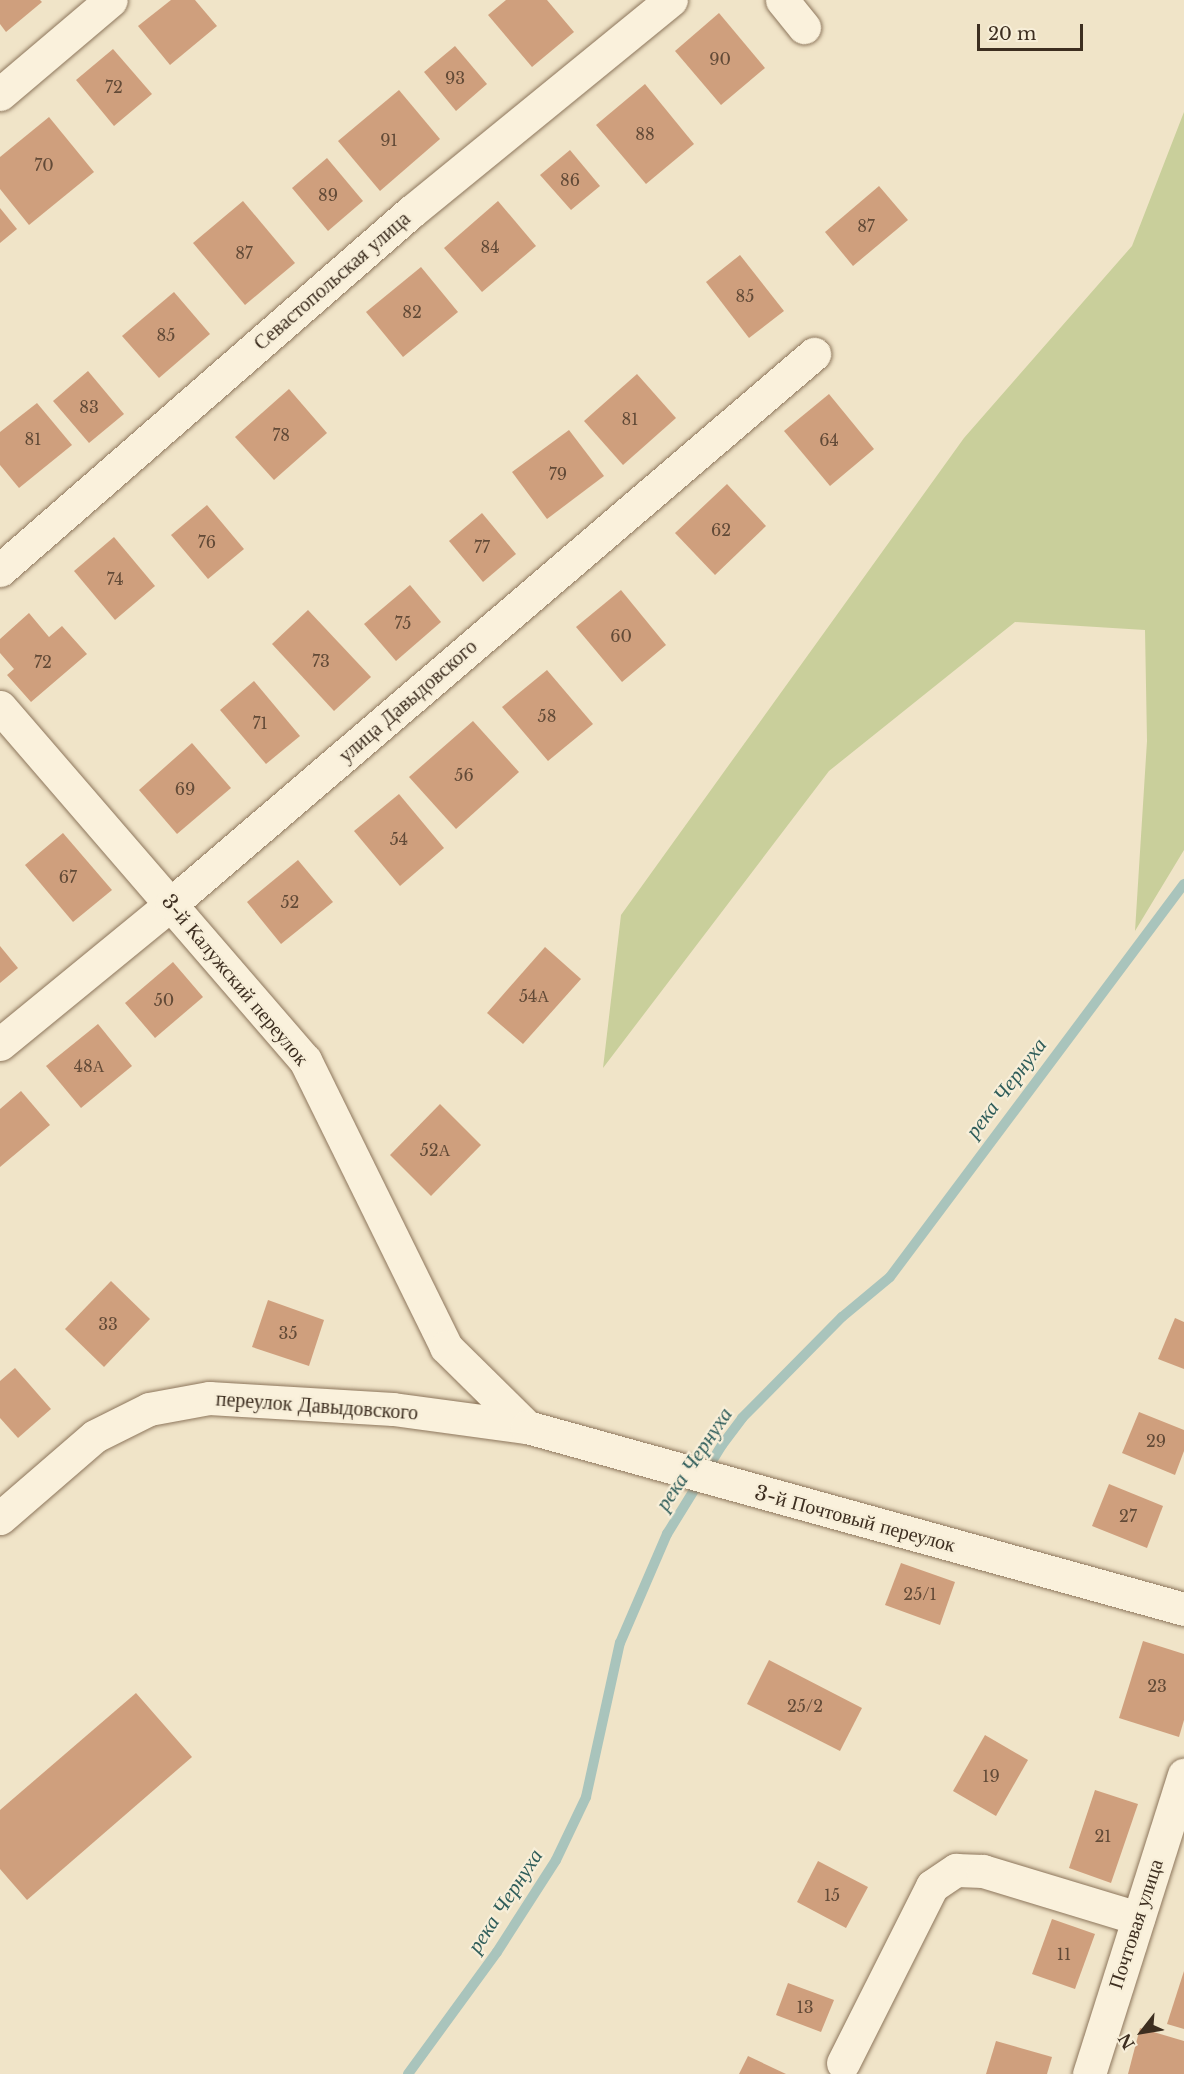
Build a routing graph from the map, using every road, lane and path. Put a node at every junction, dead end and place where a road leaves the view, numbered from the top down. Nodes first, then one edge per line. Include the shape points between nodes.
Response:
1 (111, 0) edge
2 (671, 0) edge
3 (782, 0) edge
4 (804, 27) dead end
5 (0, 94) edge
6 (814, 354) dead end
7 (0, 570) edge
8 (0, 707) edge
9 (172, 903) junction
10 (0, 1044) edge
11 (527, 1427) junction
12 (0, 1518) edge
13 (1184, 1609) edge
14 (1184, 1775) edge
15 (1138, 1918) junction
16 (843, 2063) dead end
17 (1089, 2074) edge

1 - 5 street
2 - 7 street, Севастопольская улица via 412,212
3 - 4 street
6 - 9 street, улица Давыдовского
8 - 9 street, 3-й Калужский переулок
9 - 10 street, улица Давыдовского
9 - 11 street, 3-й Калужский переулок via 305,1060 446,1347
11 - 12 street, переулок Давыдовского via 393,1408 209,1398 149,1409 95,1436
11 - 13 street, 3-й Почтовый переулок
14 - 15 street, Почтовая улица
15 - 16 street via 983,1871 956,1870 932,1886
15 - 17 street, Почтовая улица

